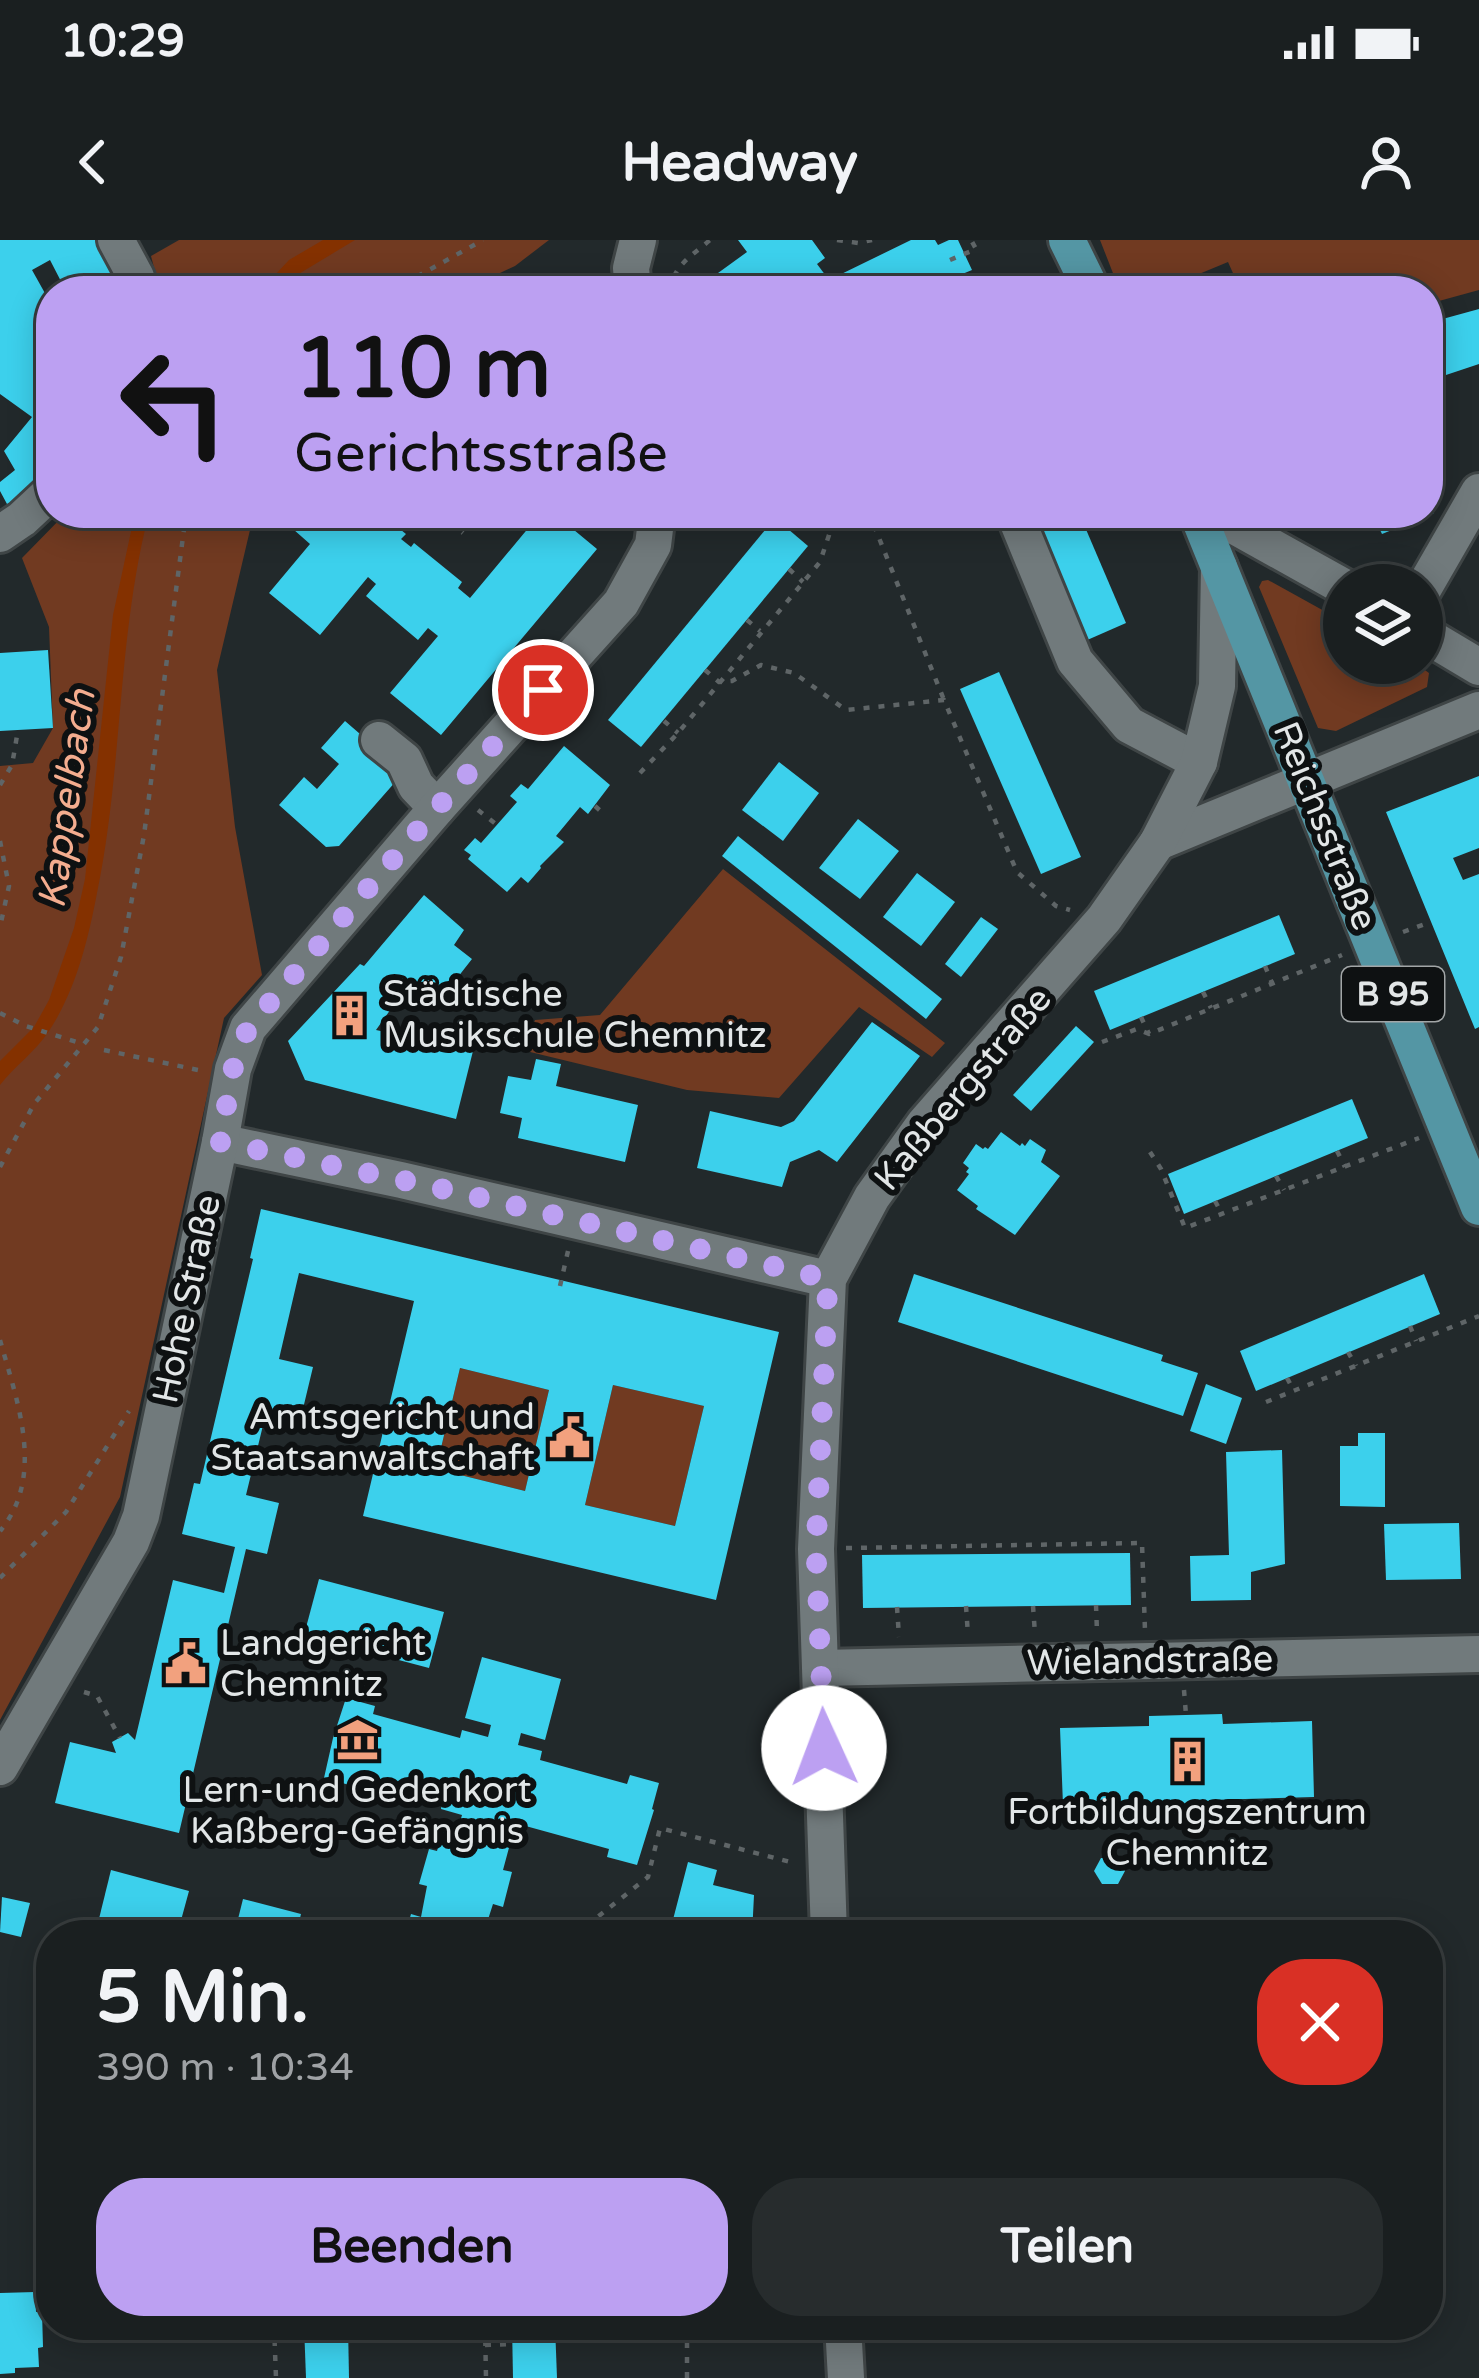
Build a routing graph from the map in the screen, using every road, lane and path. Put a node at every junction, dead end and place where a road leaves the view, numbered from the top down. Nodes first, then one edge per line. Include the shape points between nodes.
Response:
1 (116, 240) edge
2 (483, 240) edge
3 (638, 240) edge
4 (710, 240) edge
5 (837, 240) edge
6 (872, 240) edge
7 (971, 240) edge
8 (1067, 240) edge
9 (950, 260) dead end
10 (135, 276) edge
11 (418, 276) edge
12 (632, 276) edge
13 (672, 276) edge
14 (1085, 276) edge
15 (1479, 492) edge
16 (36, 506) edge
17 (185, 528) edge
18 (458, 528) edge
19 (655, 528) edge
20 (831, 528) edge
21 (875, 528) edge
22 (1020, 528) edge
23 (1203, 528) edge
24 (1238, 528) edge
25 (464, 533) dead end
26 (0, 534) edge
27 (1438, 564) edge
28 (1219, 567) junction
29 (788, 569) dead end
30 (1323, 575) edge
31 (803, 582) junction
32 (747, 620) dead end
33 (760, 631) junction
34 (1443, 646) edge
35 (1479, 668) edge
36 (705, 670) dead end
37 (719, 682) junction
38 (944, 700) junction
39 (1479, 710) edge
40 (664, 721) dead end
41 (19, 730) dead end
42 (679, 733) junction
43 (379, 740) dead end
44 (1199, 762) junction
45 (640, 773) dead end
46 (1307, 780) junction
47 (0, 785) edge
48 (595, 806) dead end
49 (437, 808) junction
50 (605, 815) dead end
51 (0, 841) edge
52 (1158, 842) junction
53 (1104, 919) junction
54 (1431, 922) dead end
55 (0, 927) edge
56 (1373, 943) junction
57 (1264, 966) dead end
58 (1272, 983) junction
59 (1203, 992) dead end
60 (1211, 1008) junction
61 (0, 1013) edge
62 (1141, 1017) dead end
63 (1149, 1034) junction
64 (1102, 1042) dead end
65 (83, 1044) junction
66 (104, 1050) dead end
67 (231, 1076) junction
68 (1447, 1127) junction
69 (220, 1142) junction
70 (1337, 1150) dead end
71 (1150, 1152) dead end
72 (0, 1167) edge
73 (1345, 1167) junction
74 (1276, 1176) dead end
75 (1284, 1190) junction
76 (1215, 1201) dead end
77 (1479, 1207) edge
78 (1222, 1214) junction
79 (828, 1279) junction
80 (1479, 1316) edge
81 (1410, 1326) dead end
82 (0, 1340) edge
83 (1416, 1341) junction
84 (1348, 1352) dead end
85 (1356, 1366) junction
86 (1287, 1378) dead end
87 (1294, 1391) junction
88 (166, 1394) junction
89 (1266, 1402) dead end
90 (0, 1531) edge
91 (816, 1549) junction
92 (0, 1579) edge
93 (1479, 1654) edge
94 (1146, 1661) junction
95 (821, 1668) junction
96 (97, 1696) dead end
97 (120, 1738) dead end
98 (0, 1767) edge
99 (828, 1872) junction
100 (594, 1920) edge
101 (829, 1920) edge
102 (274, 2340) edge
103 (485, 2340) edge
104 (687, 2340) edge
105 (844, 2340) edge
106 (512, 2344) dead end
107 (485, 2345) junction
108 (276, 2378) edge
109 (486, 2378) edge
110 (687, 2378) edge
111 (846, 2378) edge

1 - 10 street
2 - 11 path
3 - 12 street
4 - 13 path
5 - 6 path
7 - 9 path via 976,249
8 - 14 main road
15 - 27 street
16 - 26 street
17 - 65 path via 121,958 98,1027
18 - 25 path
19 - 49 street, Hohe Straße via 621,603
20 - 31 path via 820,562
21 - 38 path
22 - 44 street via 1075,661 1130,725
23 - 28 main road, Reichsstraße / B 95
24 - 30 street
28 - 44 street, Kaßbergstraße via 1216,686
28 - 46 main road, Reichsstraße / B 95
29 - 31 path
31 - 33 path
32 - 33 path
33 - 37 path
34 - 35 street
36 - 37 path
37 - 38 path via 760,665 794,673 846,710
37 - 42 path
38 - 53 path via 1017,872 1056,906
39 - 46 street
40 - 42 path
41 - 47 path
42 - 45 path
43 - 49 street via 404,760
44 - 52 street, Kaßbergstraße
46 - 52 street
46 - 56 main road, Reichsstraße / B 95
48 - 50 path
49 - 67 street, Hohe Straße via 248,1028
51 - 55 path via 9,886
52 - 53 street, Kaßbergstraße
53 - 79 street, Kaßbergstraße via 925,1123
54 - 56 path
56 - 58 path
56 - 68 main road, Reichsstraße / B 95
57 - 58 path
58 - 60 path
59 - 60 path
60 - 63 path
61 - 65 path
62 - 63 path
63 - 64 path via 1138,1029
65 - 72 path via 34,1104
66 - 67 path
67 - 69 street, Hohe Straße
68 - 73 path
68 - 77 main road, Reichsstraße / B 95
69 - 79 street
69 - 88 street, Hohe Straße
70 - 73 path
71 - 78 path via 1185,1228
73 - 75 path
74 - 75 path
75 - 78 path
76 - 78 path
79 - 91 street, Kaßbergstraße
80 - 83 path
81 - 83 path
82 - 90 path via 25,1425 17,1501
83 - 85 path
84 - 85 path
85 - 87 path
86 - 87 path
87 - 89 path
88 - 92 path via 141,1393 66,1512
88 - 98 street, Hohe Straße via 131,1542
91 - 94 path via 1142,1543
91 - 95 street, Kaßbergstraße
93 - 94 street, Wielandstraße
94 - 95 street, Wielandstraße
95 - 99 street, Kaßbergstraße
96 - 97 path
99 - 100 path via 660,1828 648,1877
99 - 101 street, Kaßbergstraße
102 - 108 path
103 - 107 path
104 - 110 path
105 - 111 street
106 - 107 path
107 - 109 path

